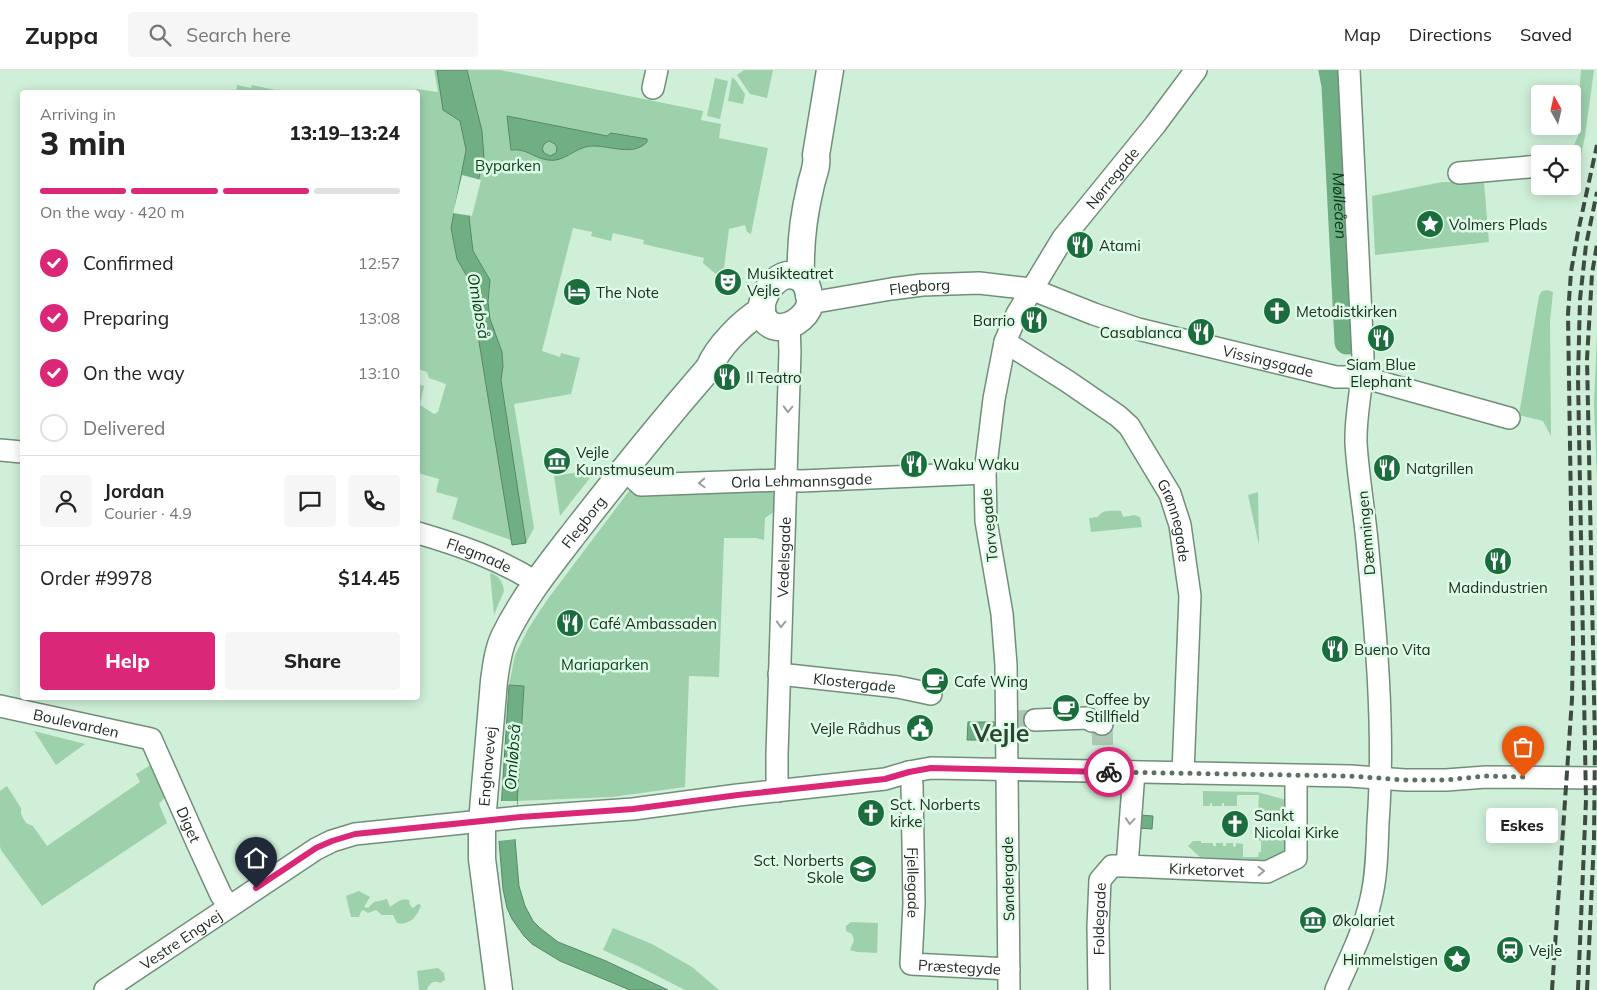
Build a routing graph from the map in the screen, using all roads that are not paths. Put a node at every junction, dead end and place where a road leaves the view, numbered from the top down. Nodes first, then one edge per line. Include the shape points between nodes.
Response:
1 (830, 70) edge
2 (1196, 70) edge
3 (1349, 70) edge
4 (1531, 167) edge
5 (1459, 173) dead end
6 (790, 277) junction
7 (1031, 289) junction
8 (810, 303) junction
9 (773, 320) junction
10 (1005, 342) junction
11 (1362, 378) junction
12 (1509, 418) dead end
13 (0, 450) edge
14 (20, 452) edge
15 (624, 469) junction
16 (985, 473) junction
17 (793, 481) junction
18 (420, 534) edge
19 (537, 583) junction
20 (779, 674) junction
21 (931, 694) dead end
22 (0, 706) edge
23 (1019, 721) junction
24 (1102, 724) dead end
25 (152, 739) joint
26 (1007, 769) junction
27 (909, 772) junction
28 (1134, 772) junction
29 (1183, 773) junction
30 (1296, 776) junction
31 (1380, 778) junction
32 (1597, 778) edge
33 (778, 791) junction
34 (482, 822) junction
35 (1127, 866) junction
36 (229, 906) junction
37 (911, 964) joint
38 (1009, 980) edge
39 (105, 990) edge
40 (499, 990) edge
41 (1099, 990) edge
42 (1336, 990) edge

1 - 6 main road via 816,155 808,163 798,185 786,261
2 - 7 street, Nørregade via 1063,238
3 - 11 street, Dæmningen
4 - 5 street
6 - 8 main road via 805,282
6 - 9 main road via 770,286 766,292 762,303
7 - 8 street, Flegborg via 979,283 922,285
7 - 10 street, Torvegade
7 - 11 street, Vissingsgade via 1138,329 1336,377
8 - 9 main road via 802,317
9 - 15 main road, Flegborg via 748,318 714,355 709,368
9 -> 17 street, Vedelsgade via 790,352
10 - 16 street, Torvegade
10 - 29 street, Grønnegade via 1129,426 1170,494 1180,525 1190,596
11 - 12 street, Vissingsgade
11 - 31 street, Dæmningen via 1356,444 1376,643
13 - 14 street
17 -> 15 street, Orla Lehmannsgade via 642,485
15 - 19 main road, Flegborg
16 - 17 street, Orla Lehmannsgade
16 - 23 street, Torvegade via 986,521 1002,614 1006,665
17 -> 20 street, Vedelsgade
18 - 19 street, Flegmade via 486,556 516,569
19 - 34 main road, Enghavevej via 504,638 497,659
20 - 21 street, Klostergade via 898,687
20 - 33 street, Vedelsgade
22 - 25 street, Boulevarden
23 - 24 street via 1087,718 1102,721
23 - 26 street, Torvegade
25 - 36 street, Diget via 199,847
26 - 27 street, Vestre Engvej via 931,768
26 - 28 street, Vestre Engvej via 1104,765
26 - 38 street, Søndergade
27 - 33 street, Vestre Engvej via 885,779
27 - 37 street, Fjellegade via 912,784 914,904
28 - 29 street, Vestre Engvej
28 -> 35 street
29 - 30 street, Vestre Engvej
30 - 31 street, Vestre Engvej
35 -> 30 street, Kirketorvet via 1267,872 1296,858
31 - 32 street, Vestre Engvej
31 - 42 street, Dæmningen via 1372,893 1359,938
33 - 34 street, Vestre Engvej via 633,809
34 - 36 street, Vestre Engvej via 355,834 332,841 316,848
34 - 40 main road, Enghavevej via 482,859
35 - 41 street, Foldegade via 1112,866 1100,880
36 - 39 street, Vestre Engvej
37 - 38 street, Præstegyde

